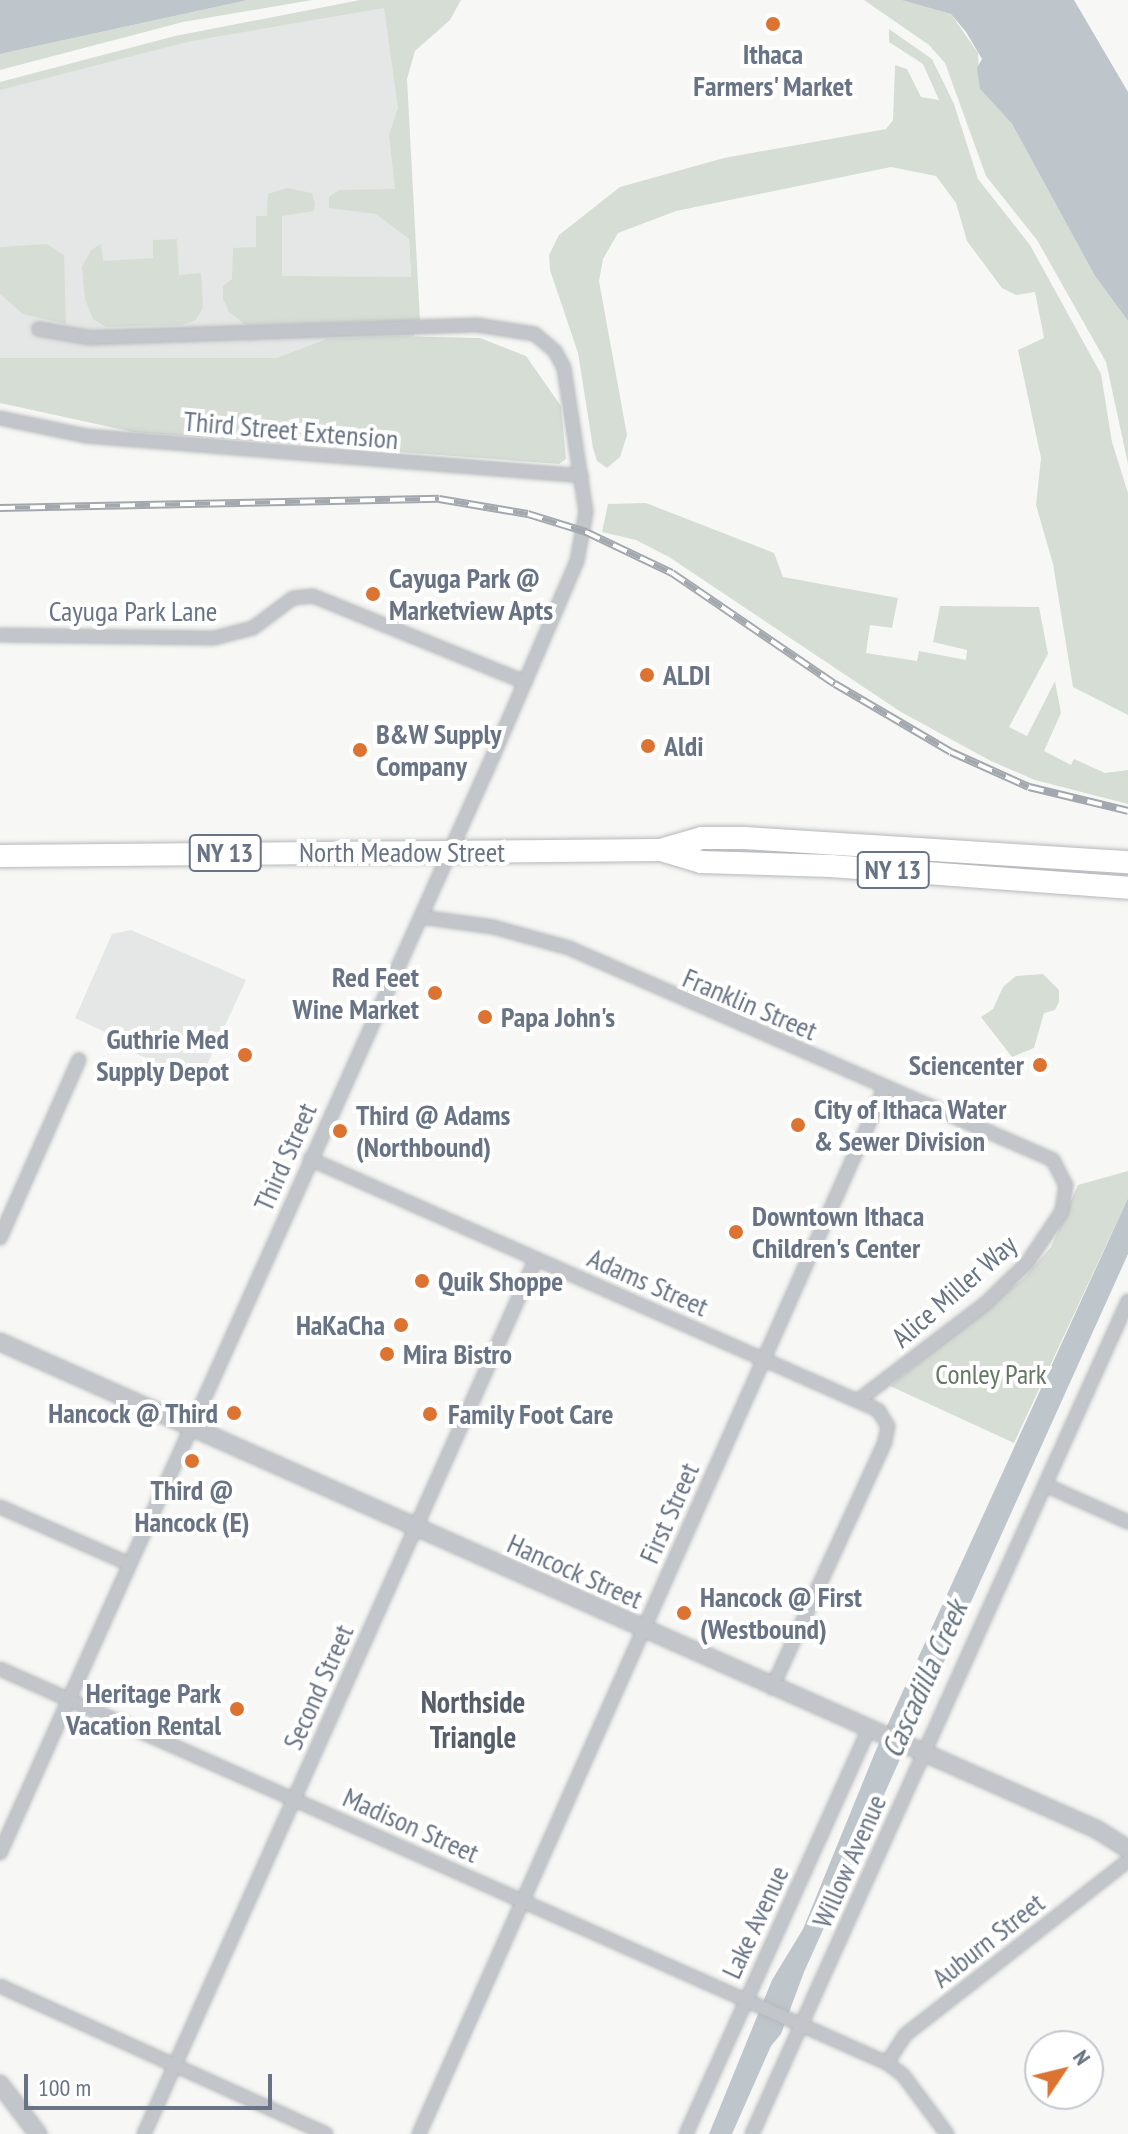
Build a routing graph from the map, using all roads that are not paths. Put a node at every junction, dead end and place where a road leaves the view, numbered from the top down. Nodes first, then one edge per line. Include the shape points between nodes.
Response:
1 (39, 329) dead end
2 (0, 418) edge
3 (581, 476) junction
4 (0, 635) edge
5 (525, 682) junction
6 (660, 850) junction
7 (449, 853) junction
8 (0, 856) edge
9 (1128, 862) edge
10 (1128, 888) edge
11 (421, 917) junction
12 (79, 1060) dead end
13 (885, 1087) junction
14 (310, 1159) junction
15 (1053, 1160) joint
16 (0, 1238) edge
17 (536, 1259) junction
18 (1128, 1301) edge
19 (0, 1342) edge
20 (764, 1360) junction
21 (860, 1399) junction
22 (190, 1427) junction
23 (1045, 1485) junction
24 (0, 1507) edge
25 (1128, 1522) edge
26 (415, 1529) junction
27 (129, 1564) junction
28 (644, 1630) junction
29 (0, 1669) edge
30 (772, 1688) junction
31 (68, 1700) junction
32 (872, 1732) junction
33 (918, 1752) junction
34 (294, 1800) junction
35 (1128, 1849) edge
36 (0, 1853) edge
37 (1128, 1861) edge
38 (523, 1902) junction
39 (0, 1986) edge
40 (746, 1999) junction
41 (797, 2022) junction
42 (887, 2063) junction
43 (175, 2065) junction
44 (0, 2084) edge
45 (38, 2134) edge
46 (144, 2134) edge
47 (326, 2134) edge
48 (419, 2134) edge
49 (686, 2134) edge
50 (752, 2134) edge
51 (947, 2134) edge

1 - 3 street, Third Street via 91,338 477,325 535,334 555,351 564,368
2 - 3 street, Third Street Extension via 86,436
3 - 5 street, Third Street via 586,532
4 - 5 street, Cayuga Park Lane via 214,638 253,628 293,598 313,596
5 - 7 street, Third Street
6 - 7 highway, North Meadow Street / NY 13
6 - 9 highway, North Meadow Street / NY 13 via 702,838 814,839
6 - 10 highway, North Meadow Street / NY 13 via 701,862
7 - 8 highway, North Meadow Street / NY 13
7 - 11 street, Third Street
11 - 13 street, Franklin Street via 508,930 569,948
11 - 14 street, Third Street
12 - 16 street
13 - 15 street, Franklin Street
13 - 20 street, First Street
14 - 17 street, Adams Street
14 - 22 street, Third Street
15 - 21 street, Alice Miller Way via 1066,1185 1062,1211 1036,1252 986,1303
17 - 20 street, Adams Street
17 - 26 street, Second Street
18 - 23 street, Willow Avenue
19 - 22 street, Hancock Street
20 - 21 street, Adams Street
20 - 28 street, First Street
21 - 30 street, Adams Street via 878,1410 888,1426 885,1442
22 - 26 street, Hancock Street
22 - 27 street, Third Street
23 - 25 street
23 - 33 street, Willow Avenue
24 - 27 street
26 - 28 street, Hancock Street
26 - 34 street, Second Street
27 - 31 street, Third Street
28 - 30 street, Hancock Street
28 - 38 street, First Street
29 - 31 street, Madison Street
30 - 32 street, Hancock Street
31 - 34 street, Madison Street
31 - 36 street, Third Street
32 - 33 street, Hancock Street
32 - 40 street, Lake Avenue
33 - 35 street, Hancock Street via 1108,1835
33 - 41 street, Willow Avenue
34 - 38 street, Madison Street
34 - 43 street, Second Street
37 - 42 street, Auburn Street via 905,2035
38 - 40 street, Madison Street
38 - 48 street, First Street
39 - 43 street
40 - 41 street, Madison Street
40 - 49 street, Lake Avenue
41 - 42 street, Madison Street
41 - 50 street, Willow Avenue
42 - 51 street via 903,2075
43 - 46 street, Second Street
43 - 47 street
44 - 45 street

